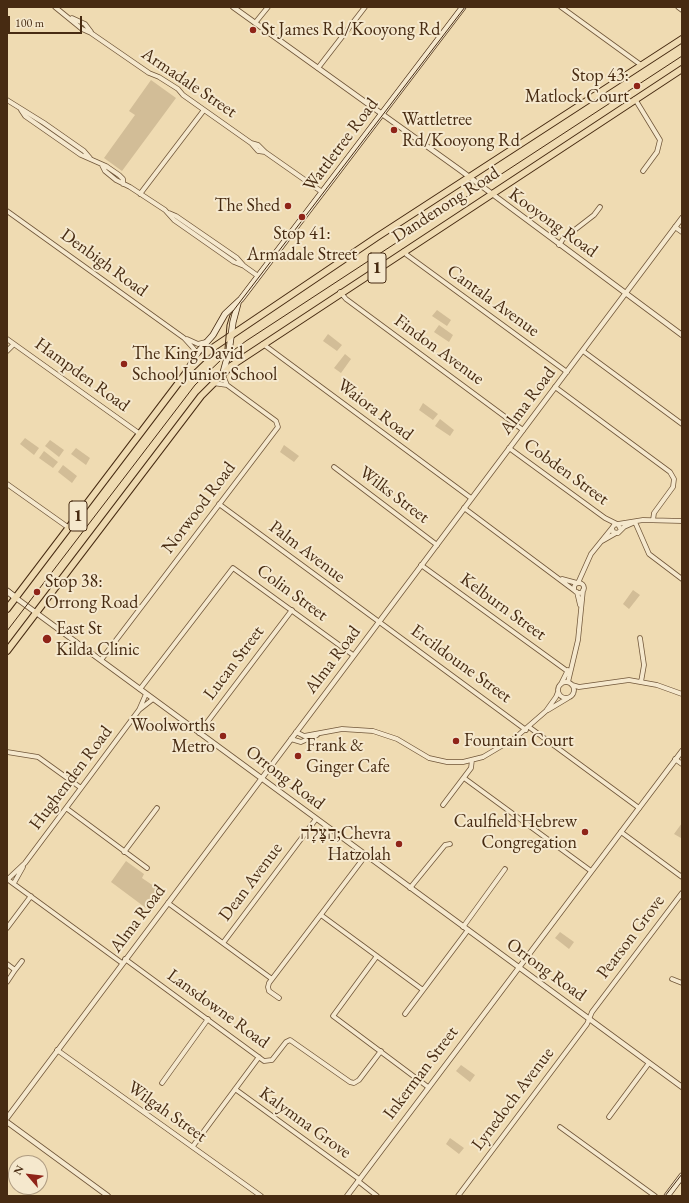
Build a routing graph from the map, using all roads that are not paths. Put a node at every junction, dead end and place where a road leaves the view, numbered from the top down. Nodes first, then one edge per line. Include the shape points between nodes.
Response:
1 (55, 7) edge
2 (233, 7) edge
3 (268, 7) edge
4 (364, 7) edge
5 (463, 7) edge
6 (561, 7) edge
7 (678, 7) edge
8 (682, 10) edge
9 (255, 23) junction
10 (682, 39) edge
11 (641, 65) junction
12 (318, 68) junction
13 (682, 69) edge
14 (635, 99) junction
15 (7, 100) edge
16 (204, 110) junction
17 (382, 114) junction
18 (643, 171) dead end
19 (470, 177) junction
20 (322, 192) junction
21 (140, 194) junction
22 (491, 194) junction
23 (600, 207) dead end
24 (7, 211) edge
25 (682, 218) edge
26 (675, 227) junction
27 (682, 232) edge
28 (559, 244) junction
29 (404, 250) junction
30 (258, 276) junction
31 (340, 292) junction
32 (626, 293) junction
33 (241, 299) junction
34 (232, 334) junction
35 (682, 335) edge
36 (184, 338) junction
37 (8, 340) edge
38 (209, 340) junction
39 (263, 343) junction
40 (14, 344) junction
41 (7, 346) edge
42 (7, 351) edge
43 (583, 351) junction
44 (196, 355) junction
45 (567, 372) junction
46 (222, 373) junction
47 (182, 379) junction
48 (212, 383) junction
49 (227, 385) junction
50 (555, 387) junction
51 (682, 424) edge
52 (523, 430) junction
53 (140, 434) junction
54 (510, 448) junction
55 (334, 468) dead end
56 (7, 484) edge
57 (472, 498) junction
58 (219, 504) junction
59 (464, 508) junction
60 (605, 518) junction
61 (653, 520) junction
62 (682, 521) edge
63 (635, 522) junction
64 (617, 524) junction
65 (69, 528) junction
66 (612, 528) junction
67 (621, 530) junction
68 (616, 533) junction
69 (600, 542) junction
70 (437, 545) junction
71 (421, 565) junction
72 (584, 570) junction
73 (561, 578) junction
74 (682, 579) edge
75 (577, 583) junction
76 (583, 588) junction
77 (7, 591) edge
78 (576, 591) junction
79 (16, 598) junction
80 (7, 609) edge
81 (581, 609) junction
82 (292, 610) junction
83 (36, 613) junction
84 (378, 622) junction
85 (640, 638) dead end
86 (7, 651) edge
87 (353, 655) junction
88 (101, 660) junction
89 (569, 672) junction
90 (641, 682) junction
91 (570, 683) junction
92 (561, 684) junction
93 (586, 686) junction
94 (140, 689) junction
95 (558, 692) junction
96 (146, 694) junction
97 (572, 694) junction
98 (682, 694) edge
99 (568, 698) junction
100 (153, 699) junction
101 (139, 710) junction
102 (546, 711) junction
103 (528, 728) junction
104 (296, 732) junction
105 (199, 733) junction
106 (321, 733) junction
107 (290, 739) junction
108 (682, 751) edge
109 (7, 752) edge
110 (472, 760) junction
111 (675, 760) junction
112 (682, 764) edge
113 (261, 778) junction
114 (464, 778) junction
115 (81, 788) junction
116 (443, 804) dead end
117 (66, 808) junction
118 (157, 808) dead end
119 (639, 808) junction
120 (316, 819) junction
121 (621, 832) junction
122 (450, 844) dead end
123 (124, 852) junction
124 (366, 855) junction
125 (25, 863) junction
126 (147, 868) dead end
127 (505, 869) dead end
128 (591, 871) junction
129 (682, 877) edge
130 (8, 879) edge
131 (14, 883) junction
132 (410, 888) junction
133 (682, 892) edge
134 (31, 896) junction
135 (168, 903) junction
136 (321, 915) junction
137 (463, 926) junction
138 (7, 928) edge
139 (468, 930) junction
140 (223, 943) junction
141 (377, 956) junction
142 (22, 961) dead end
143 (124, 961) junction
144 (7, 964) edge
145 (518, 967) junction
146 (15, 970) junction
147 (272, 979) junction
148 (672, 979) dead end
149 (7, 982) edge
150 (682, 983) edge
151 (423, 990) junction
152 (279, 998) dead end
153 (405, 1014) dead end
154 (208, 1019) junction
155 (588, 1019) junction
156 (57, 1050) junction
157 (381, 1051) junction
158 (259, 1057) junction
159 (649, 1063) junction
160 (162, 1083) dead end
161 (428, 1087) junction
162 (682, 1087) edge
163 (235, 1089) junction
164 (609, 1117) dead end
165 (7, 1118) edge
166 (7, 1122) edge
167 (560, 1127) dead end
168 (193, 1146) junction
169 (682, 1176) edge
170 (358, 1180) junction
171 (108, 1196) edge
172 (261, 1196) edge
173 (347, 1196) edge
174 (377, 1196) edge
175 (458, 1196) edge
176 (655, 1196) edge
177 (667, 1196) edge

1 - 16 street, Armadale Street via 70,18 85,24 92,33 149,73 159,76 178,89 182,95
2 - 9 street, Kooyong Road
3 - 9 street
4 - 12 street
5 - 17 main road, Wattletree Road
6 - 11 street
7 - 8 street
9 - 12 street, Kooyong Road
10 - 11 highway, Dandenong Road / 1
11 - 19 highway, Dandenong Road / 1
12 - 17 street, Kooyong Road
13 - 14 highway, Dandenong Road / 1
14 - 18 street via 660,140 657,152
14 - 22 highway, Dandenong Road / 1
15 - 21 street via 29,112 90,158 121,177 124,184
16 - 20 street, Armadale Street via 251,143 258,145
16 - 21 street
17 - 19 street, Kooyong Road
17 - 20 main road, Wattletree Road
19 - 22 street, Kooyong Road
19 - 34 highway, Dandenong Road / 1
20 - 30 main road, Wattletree Road
21 - 30 street via 234,262
22 - 28 street, Kooyong Road
22 - 29 highway, Dandenong Road / 1
23 - 28 street
24 - 36 street, Denbigh Road
25 - 26 street, Alma Road
26 - 27 street
26 - 32 street, Alma Road
28 - 32 street, Kooyong Road
29 - 31 highway, Dandenong Road / 1
29 - 45 street, Cantala Avenue via 407,255
30 - 33 main road, Wattletree Road
31 - 39 highway, Dandenong Road / 1
31 - 52 street, Findon Avenue
32 - 35 street, Kooyong Road
32 - 43 street, Alma Road
33 - 34 main road, Wattletree Road via 234,318
33 - 38 main road, Wattletree Road via 225,314
34 - 46 main road, Wattletree Road
34 - 47 highway, Dandenong Road / 1 via 198,360
36 - 38 street, Denbigh Road via 200,344
36 - 44 street, Denbigh Road via 195,349
37 - 40 street, Hampden Road
37 - 41 street
38 - 44 main road, Wattletree Road
39 - 46 highway, Dandenong Road / 1
39 - 57 street, Waiora Road
40 - 42 street
40 - 53 street, Hampden Road
43 - 45 street, Alma Road
43 - 51 street
44 - 47 main road, Wattletree Road
45 - 50 street, Alma Road
46 - 48 highway, Dandenong Road / 1
46 - 49 street
47 - 53 highway, Dandenong Road / 1
48 - 49 street, Norwood Road
48 - 83 highway, Dandenong Road / 1
49 - 58 street, Norwood Road via 278,425
50 - 52 street, Alma Road
50 - 61 street via 670,472 674,486 654,513
52 - 54 street, Alma Road
53 - 65 highway, Dandenong Road / 1
54 - 57 street, Alma Road
54 - 60 street, Cobden Street
55 - 70 street, Wilks Street
56 - 65 street
57 - 59 street, Alma Road
58 - 84 street, Palm Avenue
58 - 88 street, Norwood Road
59 - 70 street, Alma Road
59 - 73 street
60 - 64 street, Cobden Street
60 - 66 street, Cobden Street
61 - 62 street
61 - 63 street
63 - 64 street
63 - 67 street
63 - 74 street via 649,554
64 - 66 street
64 - 67 street
65 - 79 highway, Dandenong Road / 1
66 - 68 street, Cobden Street
66 - 69 street
67 - 68 street
68 - 69 street
69 - 72 street
70 - 71 street, Alma Road
71 - 84 street, Alma Road
71 - 89 street, Kelburn Street
72 - 75 street
72 - 76 street
73 - 75 street
73 - 78 street
75 - 76 street
75 - 78 street via 574,586
76 - 78 street
76 - 81 street
77 - 79 main road, Orrong Road
78 - 81 street
79 - 80 highway, Dandenong Road / 1
79 - 83 street, Orrong Road
81 - 89 street via 579,636
82 - 87 street, Colin Street
82 - 94 street, Colin Street via 233,568
82 - 105 street, Lucan Street
83 - 86 highway, Dandenong Road / 1
83 - 88 street, Orrong Road
84 - 87 street, Alma Road
84 - 103 street, Ercildoune Street
85 - 90 street via 644,665
87 - 104 street, Alma Road
88 - 94 street, Orrong Road
89 - 91 street
89 - 92 street
90 - 93 street via 619,680
90 - 98 street
91 - 92 street
91 - 93 street via 576,687
91 - 97 street via 574,689
92 - 95 street
93 - 97 street
94 - 96 street, Orrong Road
95 - 99 street
95 - 102 street
96 - 100 street, Orrong Road
96 - 101 street, Hughenden Road
97 - 99 street
99 - 102 street
100 - 101 street, Hughenden Road
100 - 105 street, Orrong Road
101 - 115 street, Hughenden Road
102 - 103 street
103 - 110 street via 497,750
103 - 119 street, Ercildoune Street
104 - 106 street via 304,736
104 - 107 street, Alma Road
105 - 113 street, Orrong Road
106 - 107 street via 301,742
106 - 110 street via 346,729 373,731 397,739 423,755 441,761
107 - 113 street, Alma Road
108 - 111 street, Inkerman Street
109 - 115 street via 38,757
110 - 114 street via 472,766
111 - 112 street
111 - 119 street, Inkerman Street
113 - 120 street, Orrong Road
113 - 135 street, Alma Road
114 - 116 street
114 - 128 street
115 - 117 street, Hughenden Road
117 - 123 street
117 - 125 street, Hughenden Road
118 - 123 street
119 - 121 street, Inkerman Street
120 - 124 street, Orrong Road
120 - 140 street, Dean Avenue
121 - 128 street, Inkerman Street
121 - 129 street
122 - 132 street via 445,845
123 - 126 street
124 - 132 street, Orrong Road
124 - 136 street
125 - 130 street, Hughenden Road
125 - 131 street, Hughenden Road
127 - 137 street
128 - 145 street, Inkerman Street
130 - 131 street, Lansdowne Road
131 - 134 street, Lansdowne Road
132 - 137 street, Orrong Road
133 - 155 street, Pearson Grove
134 - 138 street
134 - 143 street, Lansdowne Road
135 - 140 street
135 - 143 street, Alma Road
136 - 141 street
136 - 147 street
137 - 139 street, Orrong Road
139 - 145 street, Orrong Road
139 - 151 street
140 - 147 street
141 - 151 street
141 - 157 street via 333,1016
142 - 146 street
143 - 154 street, Lansdowne Road
143 - 156 street, Alma Road
144 - 146 street
145 - 155 street, Orrong Road
145 - 161 street, Inkerman Street
146 - 149 street
147 - 152 street via 268,989
148 - 150 street
151 - 153 street
154 - 158 street, Lansdowne Road
154 - 160 street
155 - 159 street, Orrong Road
155 - 175 street, Lynedoch Avenue via 587,1024
156 - 165 street, Alma Road
156 - 168 street, Wilgah Street
157 - 158 street, Lansdowne Road via 354,1083 291,1040 286,1042 271,1061
157 - 161 street
158 - 163 street
159 - 162 street, Orrong Road
159 - 164 street
161 - 170 street, Inkerman Street
163 - 168 street
163 - 170 street, Kalymna Grove
166 - 171 street
167 - 176 street
168 - 172 street, Wilgah Street
169 - 177 main road
170 - 173 street, Inkerman Street
170 - 174 street, Kalymna Grove

